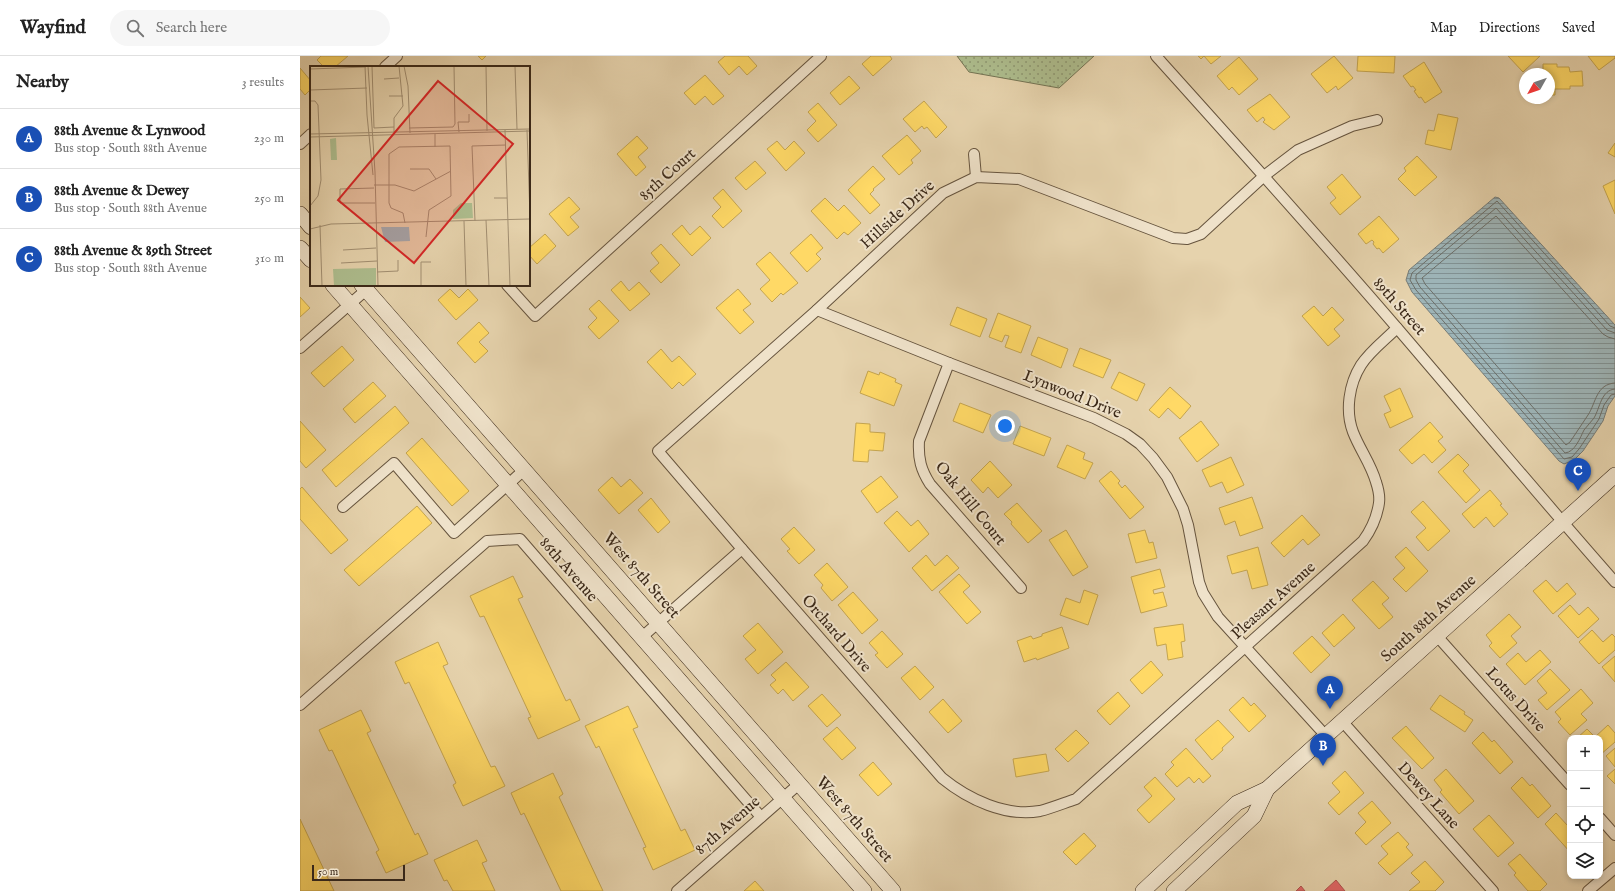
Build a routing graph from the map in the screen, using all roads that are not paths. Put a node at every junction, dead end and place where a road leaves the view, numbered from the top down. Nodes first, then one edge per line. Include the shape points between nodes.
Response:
1 (397, 56) edge
2 (821, 56) edge
3 (1156, 56) edge
4 (386, 66) edge
5 (1377, 120) dead end
6 (310, 135) edge
7 (300, 144) edge
8 (974, 154) dead end
9 (1264, 176) junction
10 (976, 177) junction
11 (300, 214) edge
12 (310, 226) edge
13 (300, 248) edge
14 (310, 259) edge
15 (334, 286) edge
16 (508, 286) edge
17 (364, 288) edge
18 (350, 304) junction
19 (817, 310) junction
20 (1397, 328) junction
21 (300, 348) edge
22 (948, 363) junction
23 (658, 451) joint
24 (524, 470) junction
25 (1615, 475) edge
26 (508, 484) junction
27 (343, 507) dead end
28 (1562, 522) junction
29 (742, 549) junction
30 (1615, 582) edge
31 (1021, 588) dead end
32 (658, 623) junction
33 (1437, 636) junction
34 (642, 637) junction
35 (1246, 648) junction
36 (300, 705) edge
37 (1342, 721) junction
38 (1326, 736) junction
39 (1567, 782) edge
40 (799, 784) junction
41 (1267, 789) junction
42 (783, 798) junction
43 (1011, 812) joint
44 (761, 817) junction
45 (1603, 821) edge
46 (1615, 835) edge
47 (1615, 868) edge
48 (677, 891) edge
49 (864, 891) edge
50 (893, 891) edge
51 (1143, 891) edge
52 (1174, 891) edge
53 (1492, 891) edge
54 (1588, 891) edge

1 - 4 street
2 - 16 street, 85th Court via 535,316
3 - 9 street, 89th Street
5 - 9 street, Hillside Drive via 1352,126 1314,142 1298,150
6 - 7 street
8 - 10 street
9 - 10 street, Hillside Drive via 1201,234 1187,239 1173,238 1019,179
9 - 20 street, 89th Street
10 - 19 street, Hillside Drive via 943,193
11 - 12 main road
13 - 14 main road
15 - 18 main road
17 - 18 street
17 - 24 main road, West 87th Street
18 - 21 street
18 - 26 main road
19 - 22 street, Lynwood Drive
19 - 23 street, Hillside Drive
20 - 28 street, 89th Street
20 - 35 street, Pleasant Avenue via 1371,352 1361,366 1353,381 1349,398 1353,432 1373,471 1378,488 1380,502 1371,529 1363,541
22 - 31 street, Oak Hill Court via 919,442 920,464 930,484
22 - 35 street, Lynwood Drive via 1094,418 1114,427 1140,444 1167,477 1183,509 1203,593 1218,617
23 - 29 street, Orchard Drive
24 - 26 street
24 - 32 main road, West 87th Street
25 - 28 main road, South 88th Avenue
26 - 27 street via 454,533 394,463
26 - 34 main road
28 - 30 street, 89th Street
28 - 33 main road, South 88th Avenue
29 - 32 street
29 - 43 street, Orchard Drive via 942,778 972,798
32 - 34 street
32 - 40 main road, West 87th Street
33 - 37 main road, South 88th Avenue
33 - 39 street, Lotus Drive
34 - 42 main road
35 - 38 street, Lynwood Drive
35 - 43 street, Pleasant Avenue via 1076,799 1040,811
36 - 44 street, 86th Avenue via 487,541 520,539
37 - 38 main road, South 88th Avenue
37 - 53 street, Dewey Lane
38 - 41 main road, South 88th Avenue
40 - 42 street, 87th Avenue
40 - 50 main road, West 87th Street
41 - 51 main road, South 88th Avenue via 1237,803
41 - 52 main road, South 88th Avenue via 1254,816
42 - 44 street, 87th Avenue
42 - 49 main road
44 - 48 street, 87th Avenue
45 - 46 street
47 - 54 street

